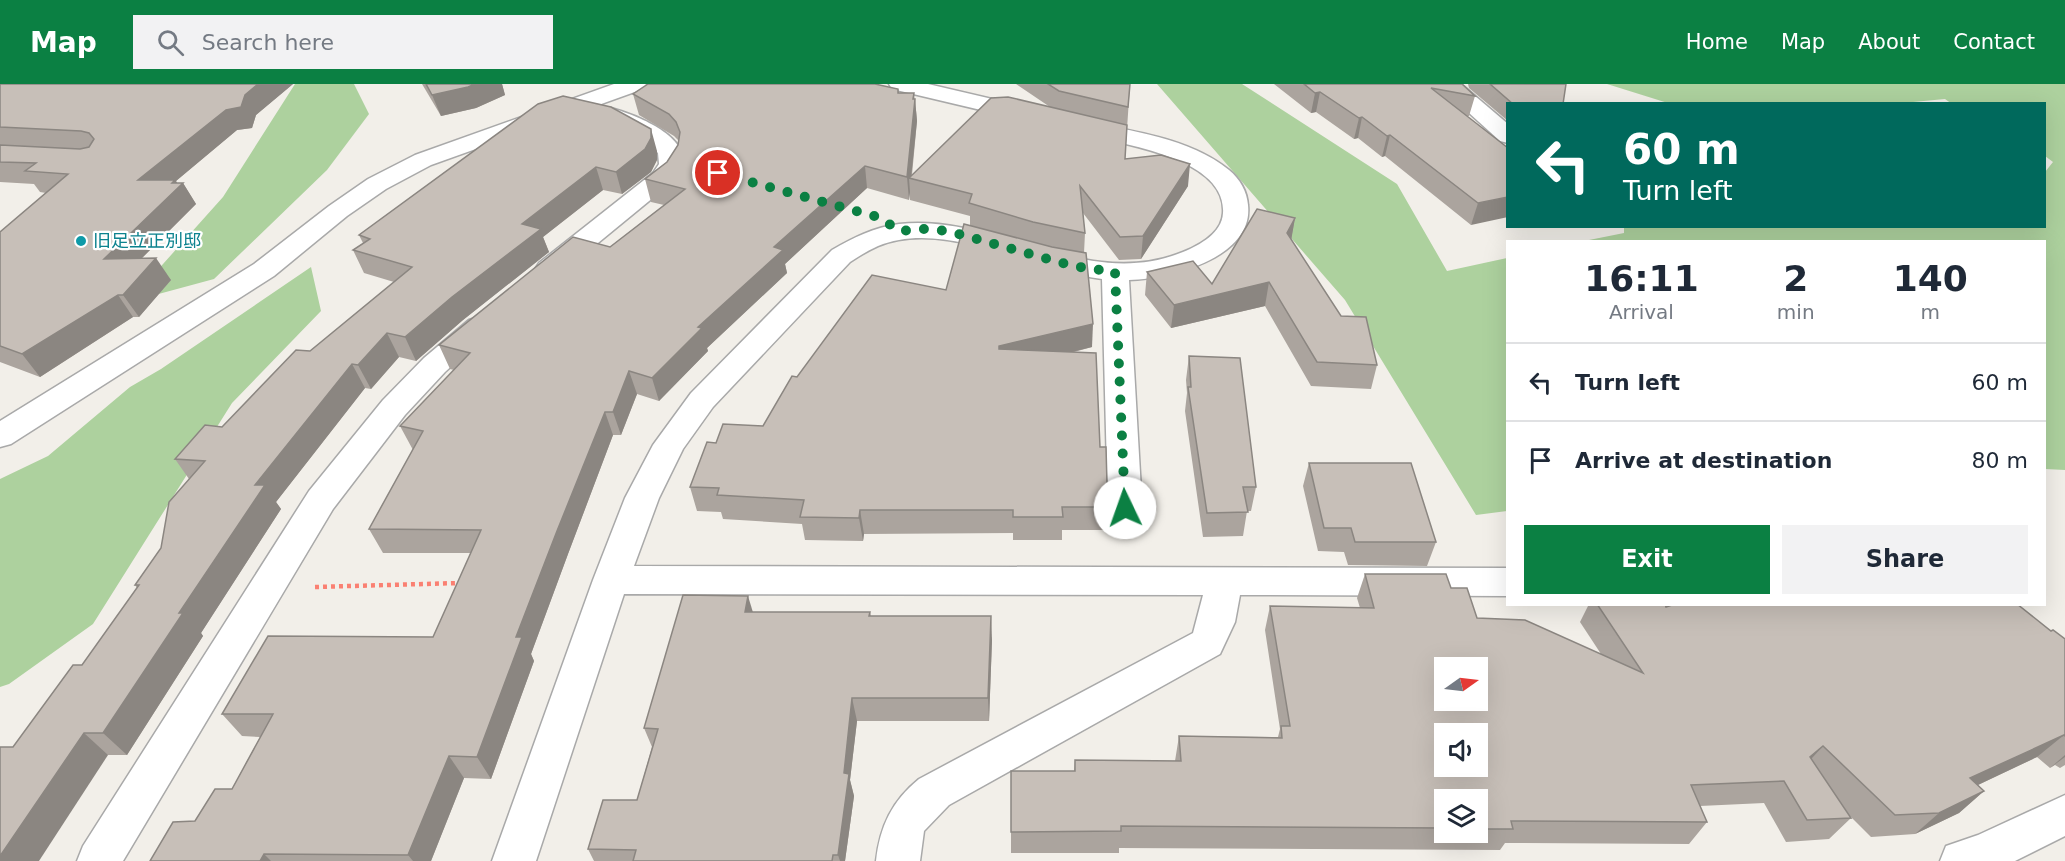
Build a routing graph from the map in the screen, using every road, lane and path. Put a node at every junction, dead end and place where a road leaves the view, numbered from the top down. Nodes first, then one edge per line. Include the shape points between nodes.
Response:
1 (635, 84) edge
2 (900, 84) edge
3 (1448, 84) edge
4 (583, 102) junction
5 (1506, 134) edge
6 (1115, 272) junction
7 (0, 436) edge
8 (1125, 508) dead end
9 (611, 580) junction
10 (1225, 580) junction
11 (1506, 582) edge
12 (468, 583) edge
13 (266, 588) junction
14 (2065, 814) edge
15 (99, 861) edge
16 (514, 861) edge
17 (898, 861) edge
18 (1962, 861) edge

1 - 4 street
2 - 6 street via 1168,148 1199,160 1226,180 1238,204 1233,229 1210,250 1181,263
3 - 5 street
4 - 7 street via 423,160 377,183 235,289
4 - 13 street via 658,137 670,149 672,163 662,178 448,351 399,400 360,445 321,500
6 - 8 street
6 - 9 street via 1073,266 948,231 900,231 857,244 702,400 669,445 642,498
9 - 10 street
9 - 16 street
10 - 11 street
10 - 17 street via 1207,643 934,792 914,809 900,833
12 - 13 path
13 - 15 street
14 - 18 street

